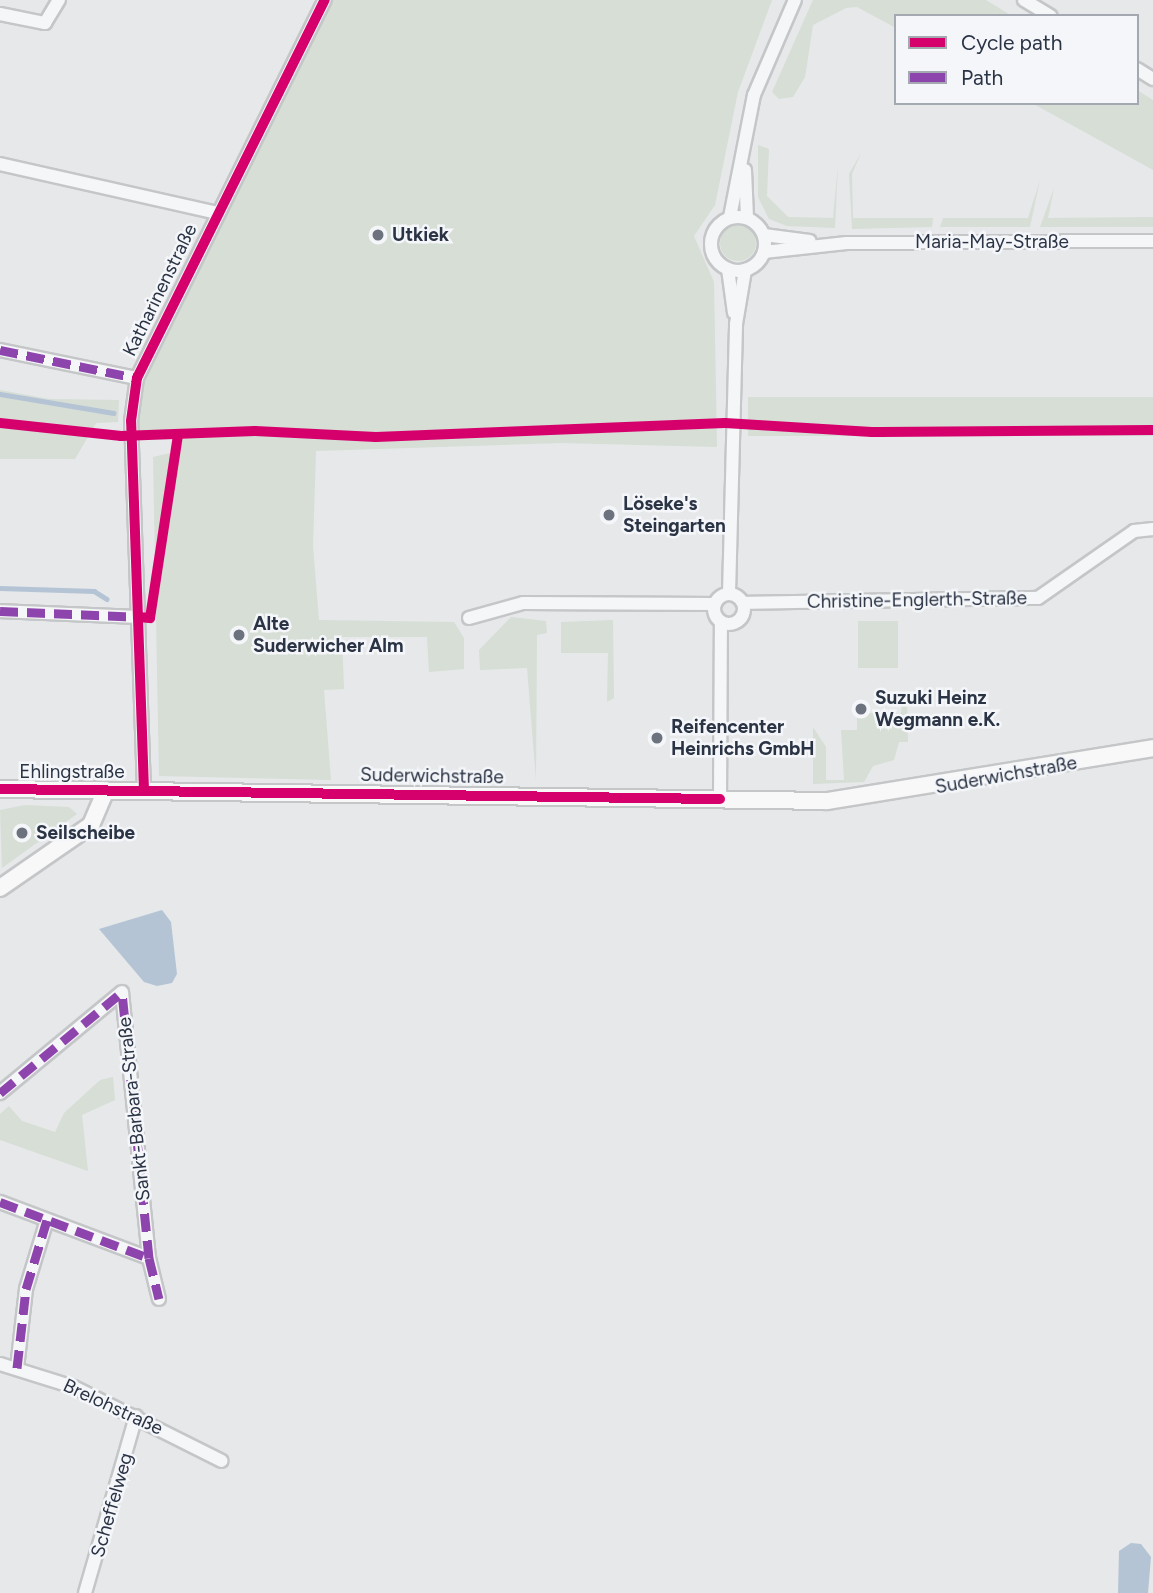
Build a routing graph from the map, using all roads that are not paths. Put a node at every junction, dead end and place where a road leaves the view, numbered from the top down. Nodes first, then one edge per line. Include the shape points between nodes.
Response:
1 (59, 0) edge
2 (325, 0) edge
3 (1024, 0) edge
4 (794, 3) edge
5 (1048, 14) edge
6 (0, 15) edge
7 (745, 140) junction
8 (0, 164) edge
9 (217, 213) junction
10 (730, 218) junction
11 (747, 218) junction
12 (764, 235) junction
13 (1153, 241) edge
14 (831, 243) junction
15 (764, 252) junction
16 (728, 269) junction
17 (745, 270) junction
18 (736, 324) junction
19 (0, 350) edge
20 (138, 377) junction
21 (1153, 529) edge
22 (729, 594) junction
23 (743, 603) junction
24 (715, 604) junction
25 (0, 611) edge
26 (138, 617) junction
27 (469, 618) dead end
28 (721, 623) junction
29 (1153, 748) edge
30 (0, 789) edge
31 (106, 790) junction
32 (144, 790) junction
33 (720, 799) junction
34 (0, 888) edge
35 (0, 1093) edge
36 (0, 1202) edge
37 (47, 1220) junction
38 (149, 1258) junction
39 (159, 1299) dead end
40 (0, 1364) edge
41 (17, 1368) junction
42 (136, 1416) junction
43 (222, 1461) dead end
44 (85, 1593) edge

1 - 6 street via 45,23
2 - 9 street, Katharinenstraße
3 - 5 street
4 - 7 street via 762,72
7 - 10 street
7 - 11 street
8 - 9 street
9 - 20 street, Katharinenstraße
10 - 11 street
10 - 16 street via 717,226 710,245
11 - 12 street
12 - 14 street, Maria-May-Straße
12 - 15 street
13 - 14 street, Maria-May-Straße
14 - 15 street, Maria-May-Straße
15 - 17 street
16 - 17 street
16 - 18 street
17 - 18 street
18 - 22 street
19 - 20 street
20 - 26 street, Katharinenstraße via 131,421
21 - 23 street, Christine-Englerth-Straße via 1134,531 1038,598
22 - 23 street
22 - 24 street
23 - 28 street via 739,621
24 - 27 street via 523,603
24 - 28 street
25 - 26 street
26 - 32 street, Katharinenstraße
28 - 33 street
29 - 33 main road, Suderwichstraße via 874,798
30 - 31 main road, Ehlingstraße
31 - 32 main road, Ehlingstraße
31 - 34 main road via 91,825
32 - 33 main road, Suderwichstraße
35 - 38 street, Sankt-Barbara-Straße via 122,992
36 - 37 street
37 - 38 street
37 - 41 street via 26,1289
38 - 39 street, Sankt-Barbara-Straße
40 - 41 street, Brelohstraße
41 - 42 street, Brelohstraße
42 - 43 street, Brelohstraße
42 - 44 street, Scheffelweg

